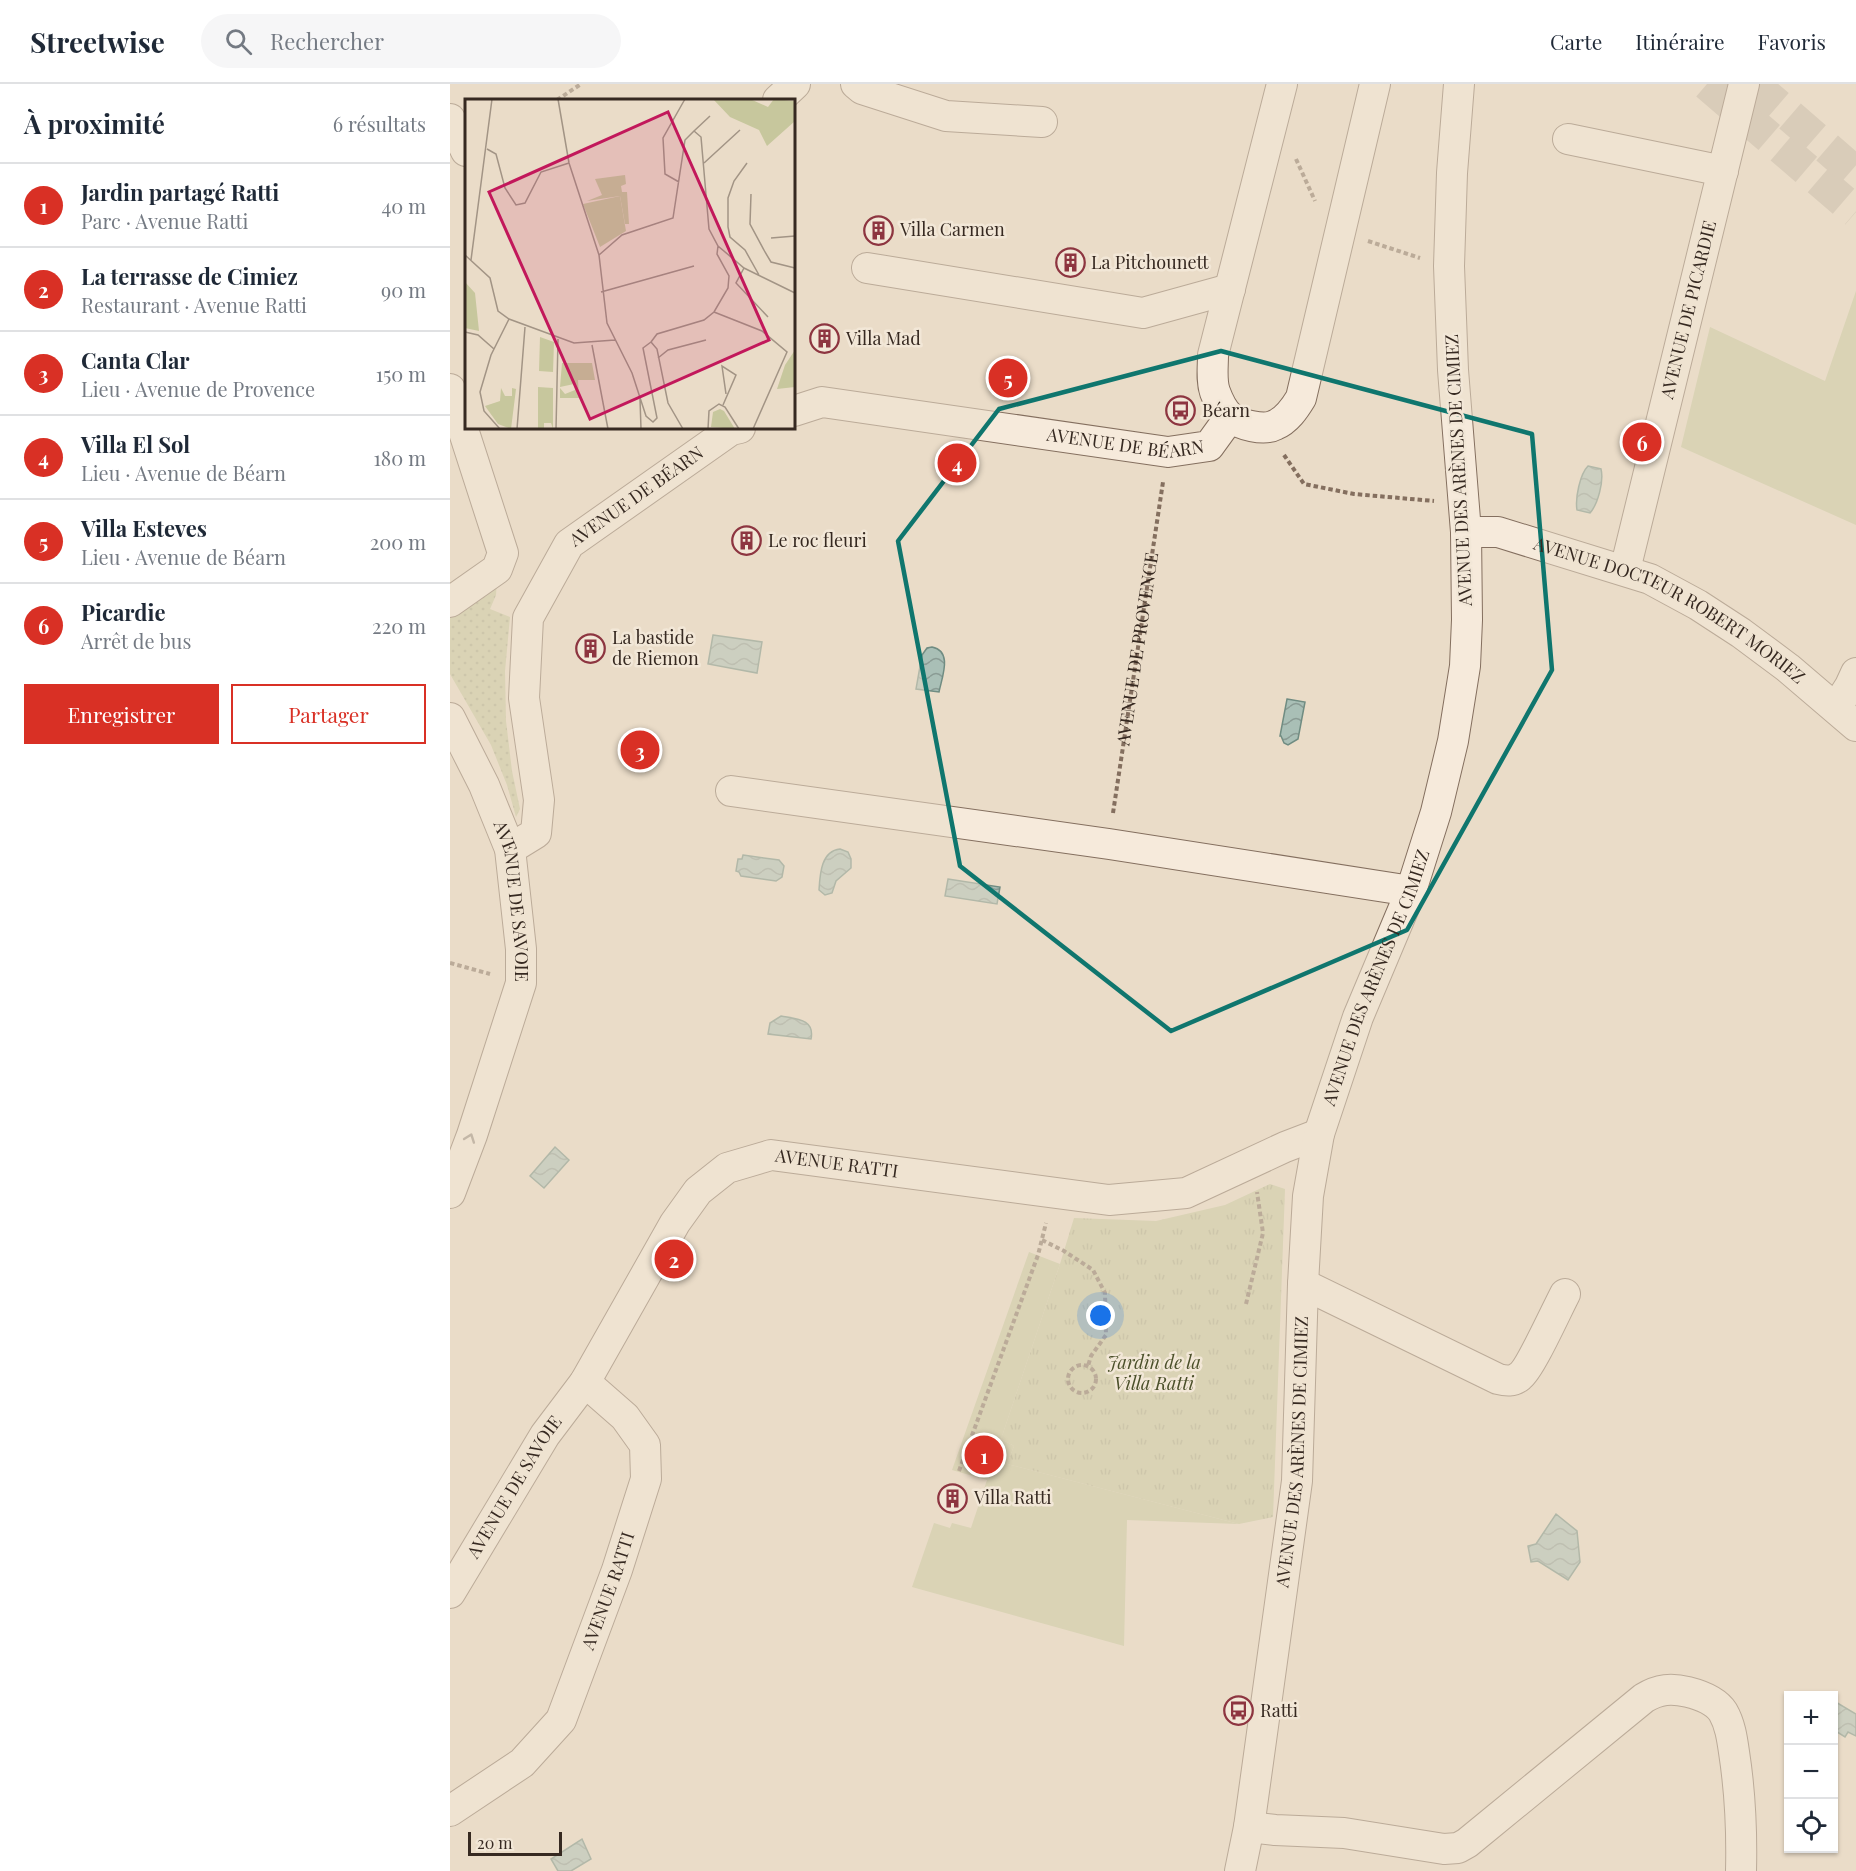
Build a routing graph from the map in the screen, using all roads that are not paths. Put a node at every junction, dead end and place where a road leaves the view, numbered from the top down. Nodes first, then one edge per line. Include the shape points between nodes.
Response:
1 (795, 84) edge
2 (856, 84) edge
3 (1282, 84) edge
4 (1375, 84) edge
5 (1459, 84) edge
6 (1744, 84) edge
7 (779, 99) edge
8 (450, 119) edge
9 (1042, 122) dead end
10 (1568, 139) dead end
11 (465, 149) edge
12 (1723, 171) junction
13 (867, 268) dead end
14 (1230, 289) junction
15 (450, 389) edge
16 (795, 411) edge
17 (1230, 417) junction
18 (732, 429) edge
19 (1465, 517) junction
20 (1625, 570) junction
21 (450, 602) edge
22 (1856, 672) edge
23 (1846, 717) edge
24 (450, 718) edge
25 (731, 791) dead end
26 (510, 849) junction
27 (1411, 891) junction
28 (1319, 1134) junction
29 (450, 1193) edge
30 (1303, 1284) junction
31 (1564, 1294) dead end
32 (585, 1382) junction
33 (450, 1593) edge
34 (450, 1811) edge
35 (1249, 1827) junction
36 (1240, 1871) edge
37 (1741, 1871) edge

1 - 7 street
2 - 9 street via 946,116
3 - 14 street
4 - 17 street via 1302,398 1276,425 1262,428
5 - 19 street, AVENUE DES ARÈNES DE CIMIEZ via 1449,266
6 - 12 street, AVENUE DE PICARDIE
8 - 11 street
10 - 12 street
12 - 20 street, AVENUE DE PICARDIE
13 - 14 street via 1143,313
14 - 17 street via 1213,355 1213,378 1215,391
15 - 21 street via 503,553 496,569
16 - 17 street, AVENUE DE BÉARN via 822,402 1168,452 1209,446
18 - 26 street, AVENUE DE BÉARN via 569,544 528,618 524,698 539,800 536,832
19 - 20 street, AVENUE DOCTEUR ROBERT MORIEZ via 1497,532
19 - 27 street, AVENUE DES ARÈNES DE CIMIEZ via 1467,632 1459,710 1436,812
20 - 23 street, AVENUE DOCTEUR ROBERT MORIEZ via 1698,605 1741,633
22 - 23 street
24 - 26 street, AVENUE DE SAVOIE via 484,785
25 - 27 street
29 -> 26 street, AVENUE DE SAVOIE via 521,983
27 - 28 street, AVENUE DES ARÈNES DE CIMIEZ via 1358,1017
28 - 30 street, AVENUE DES ARÈNES DE CIMIEZ via 1308,1196
28 - 32 street, AVENUE RATTI via 1186,1193 1109,1200 771,1155 727,1168 698,1191 675,1223
30 - 31 street via 1505,1381 1525,1372
30 - 35 street, AVENUE DES ARÈNES DE CIMIEZ via 1297,1481
32 - 33 street, AVENUE DE SAVOIE via 545,1435
32 - 34 street, AVENUE RATTI via 625,1417 645,1445 646,1479 561,1720 522,1762
35 - 36 street, AVENUE DES ARÈNES DE CIMIEZ
35 - 37 street via 1344,1833 1458,1848 1644,1698 1672,1689 1708,1699 1722,1711 1728,1724 1739,1789

